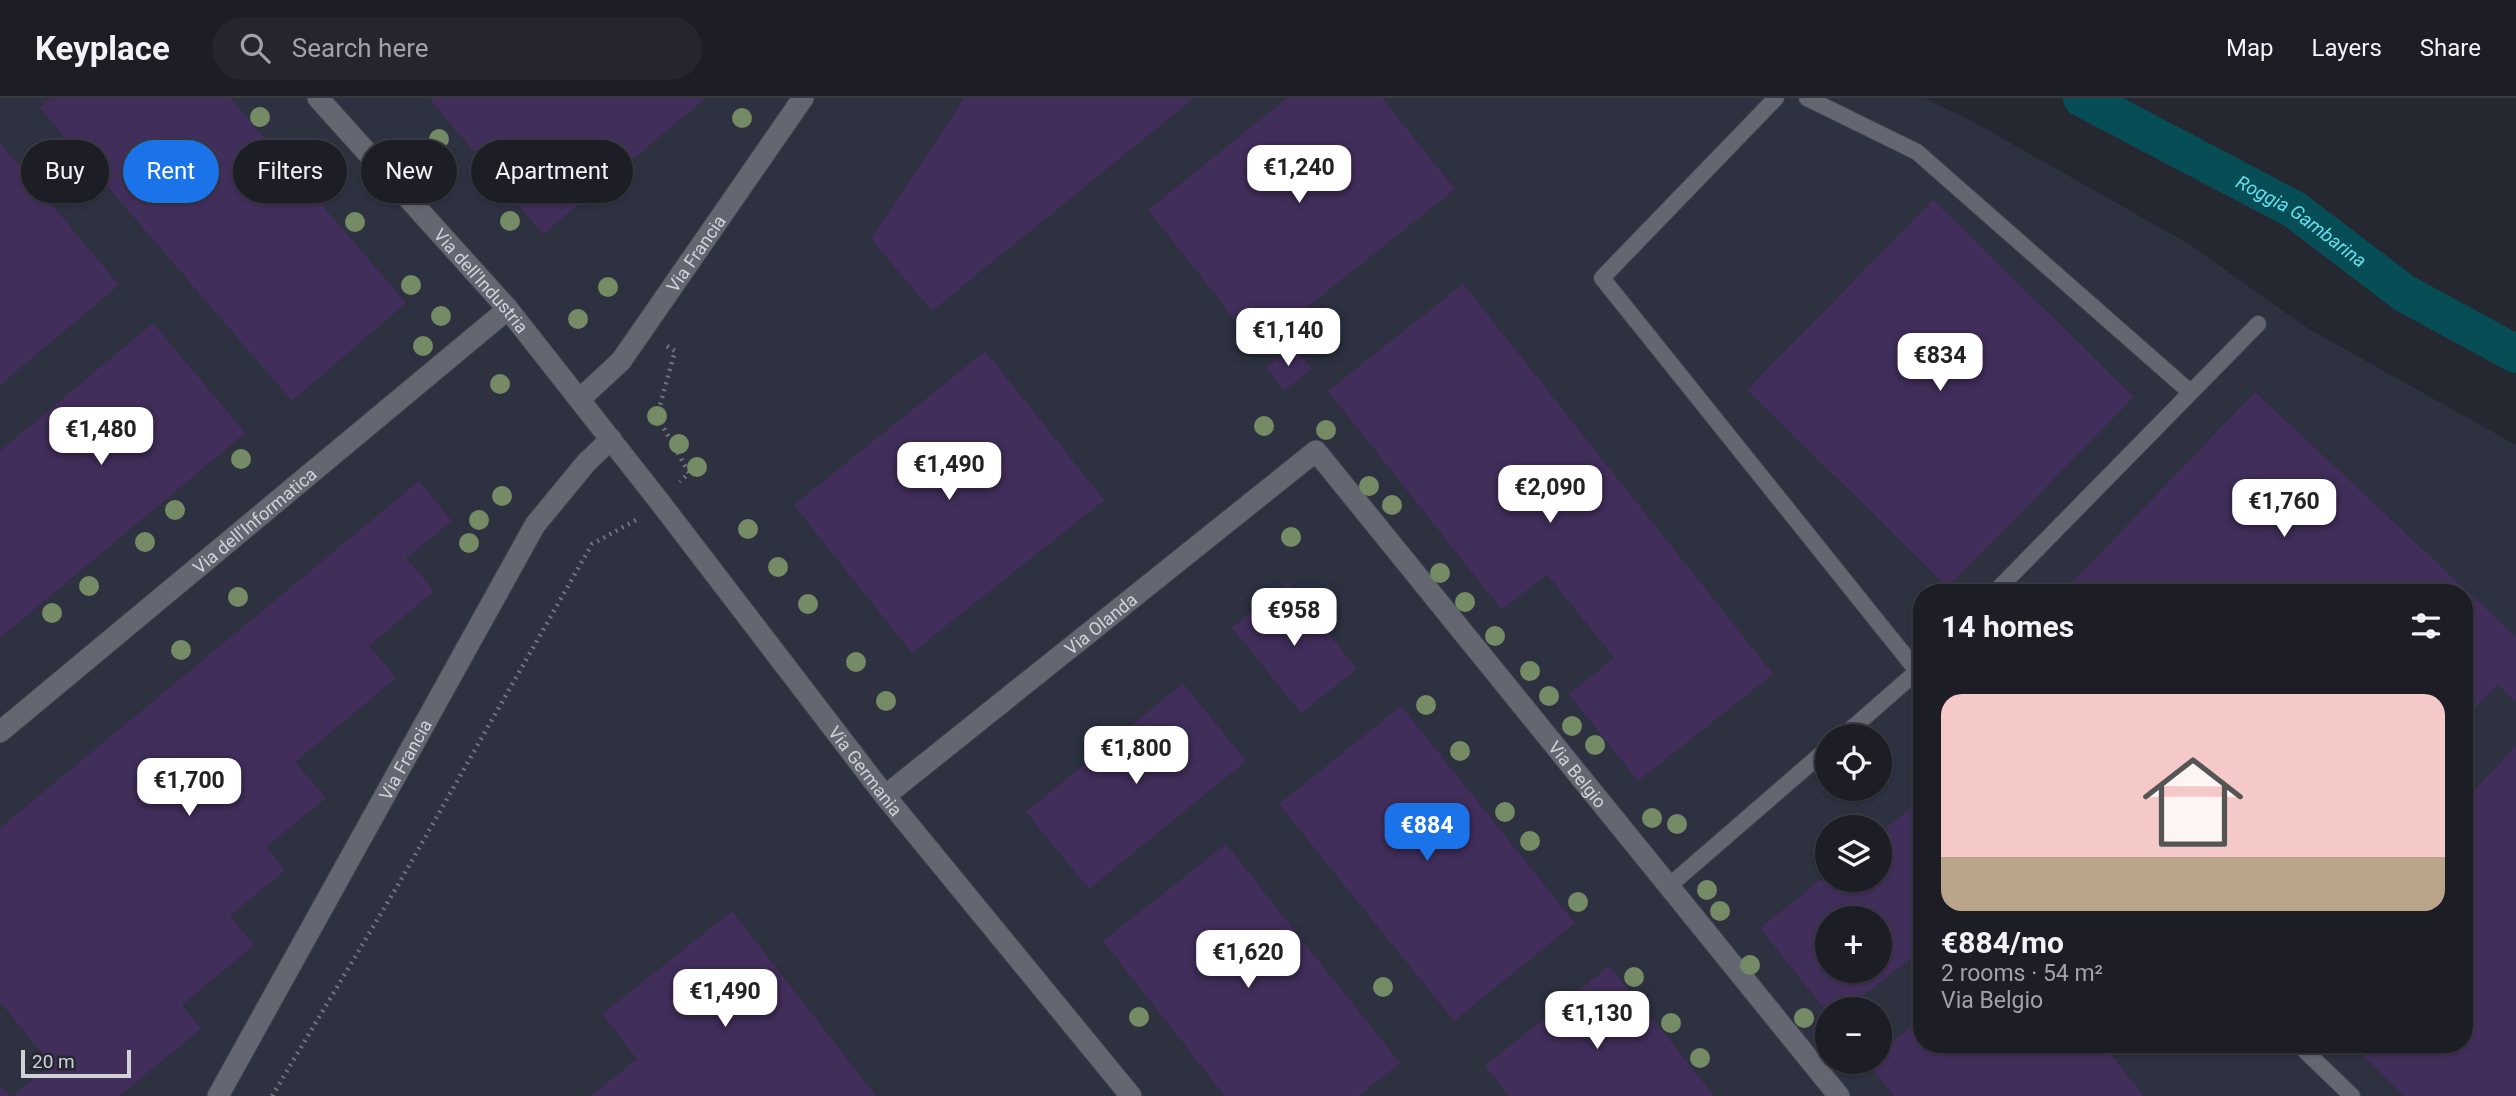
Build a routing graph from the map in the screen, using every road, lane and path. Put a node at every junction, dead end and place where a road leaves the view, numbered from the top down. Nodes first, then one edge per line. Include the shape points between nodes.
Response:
1 (318, 98) edge
2 (803, 98) edge
3 (1776, 98) edge
4 (1807, 98) edge
5 (508, 309) junction
6 (2258, 324) dead end
7 (642, 331) junction
8 (2190, 393) junction
9 (580, 399) junction
10 (611, 439) junction
11 (1316, 451) joint
12 (659, 500) junction
13 (2003, 584) edge
14 (1913, 663) edge
15 (1913, 678) edge
16 (1858, 724) edge
17 (0, 732) edge
18 (1815, 760) edge
19 (886, 796) junction
20 (1669, 886) junction
21 (2307, 1053) edge
22 (218, 1096) edge
23 (272, 1096) edge
24 (1131, 1096) edge
25 (1839, 1096) edge
26 (2352, 1096) edge

1 - 5 street, Via dell'Industria
2 - 7 street, Via Francia
3 - 14 lane via 1602,278
4 - 8 lane via 1917,152
5 - 9 street, Via dell'Industria
5 - 17 street, Via dell'Informatica
6 - 8 lane
7 - 9 street, Via Francia via 621,361
7 - 12 path via 675,351 657,416 690,473
8 - 13 lane
9 - 10 street, Via dell'Industria
10 - 12 street, Via Germania
10 - 22 street, Via Francia via 535,526
11 - 19 street, Via Olanda
11 - 20 street, Via Belgio
12 - 19 street, Via Germania
12 - 23 path via 631,523 592,544
15 - 16 lane
18 - 20 lane
19 - 24 street, Via Germania
20 - 25 street, Via Belgio
21 - 26 lane

